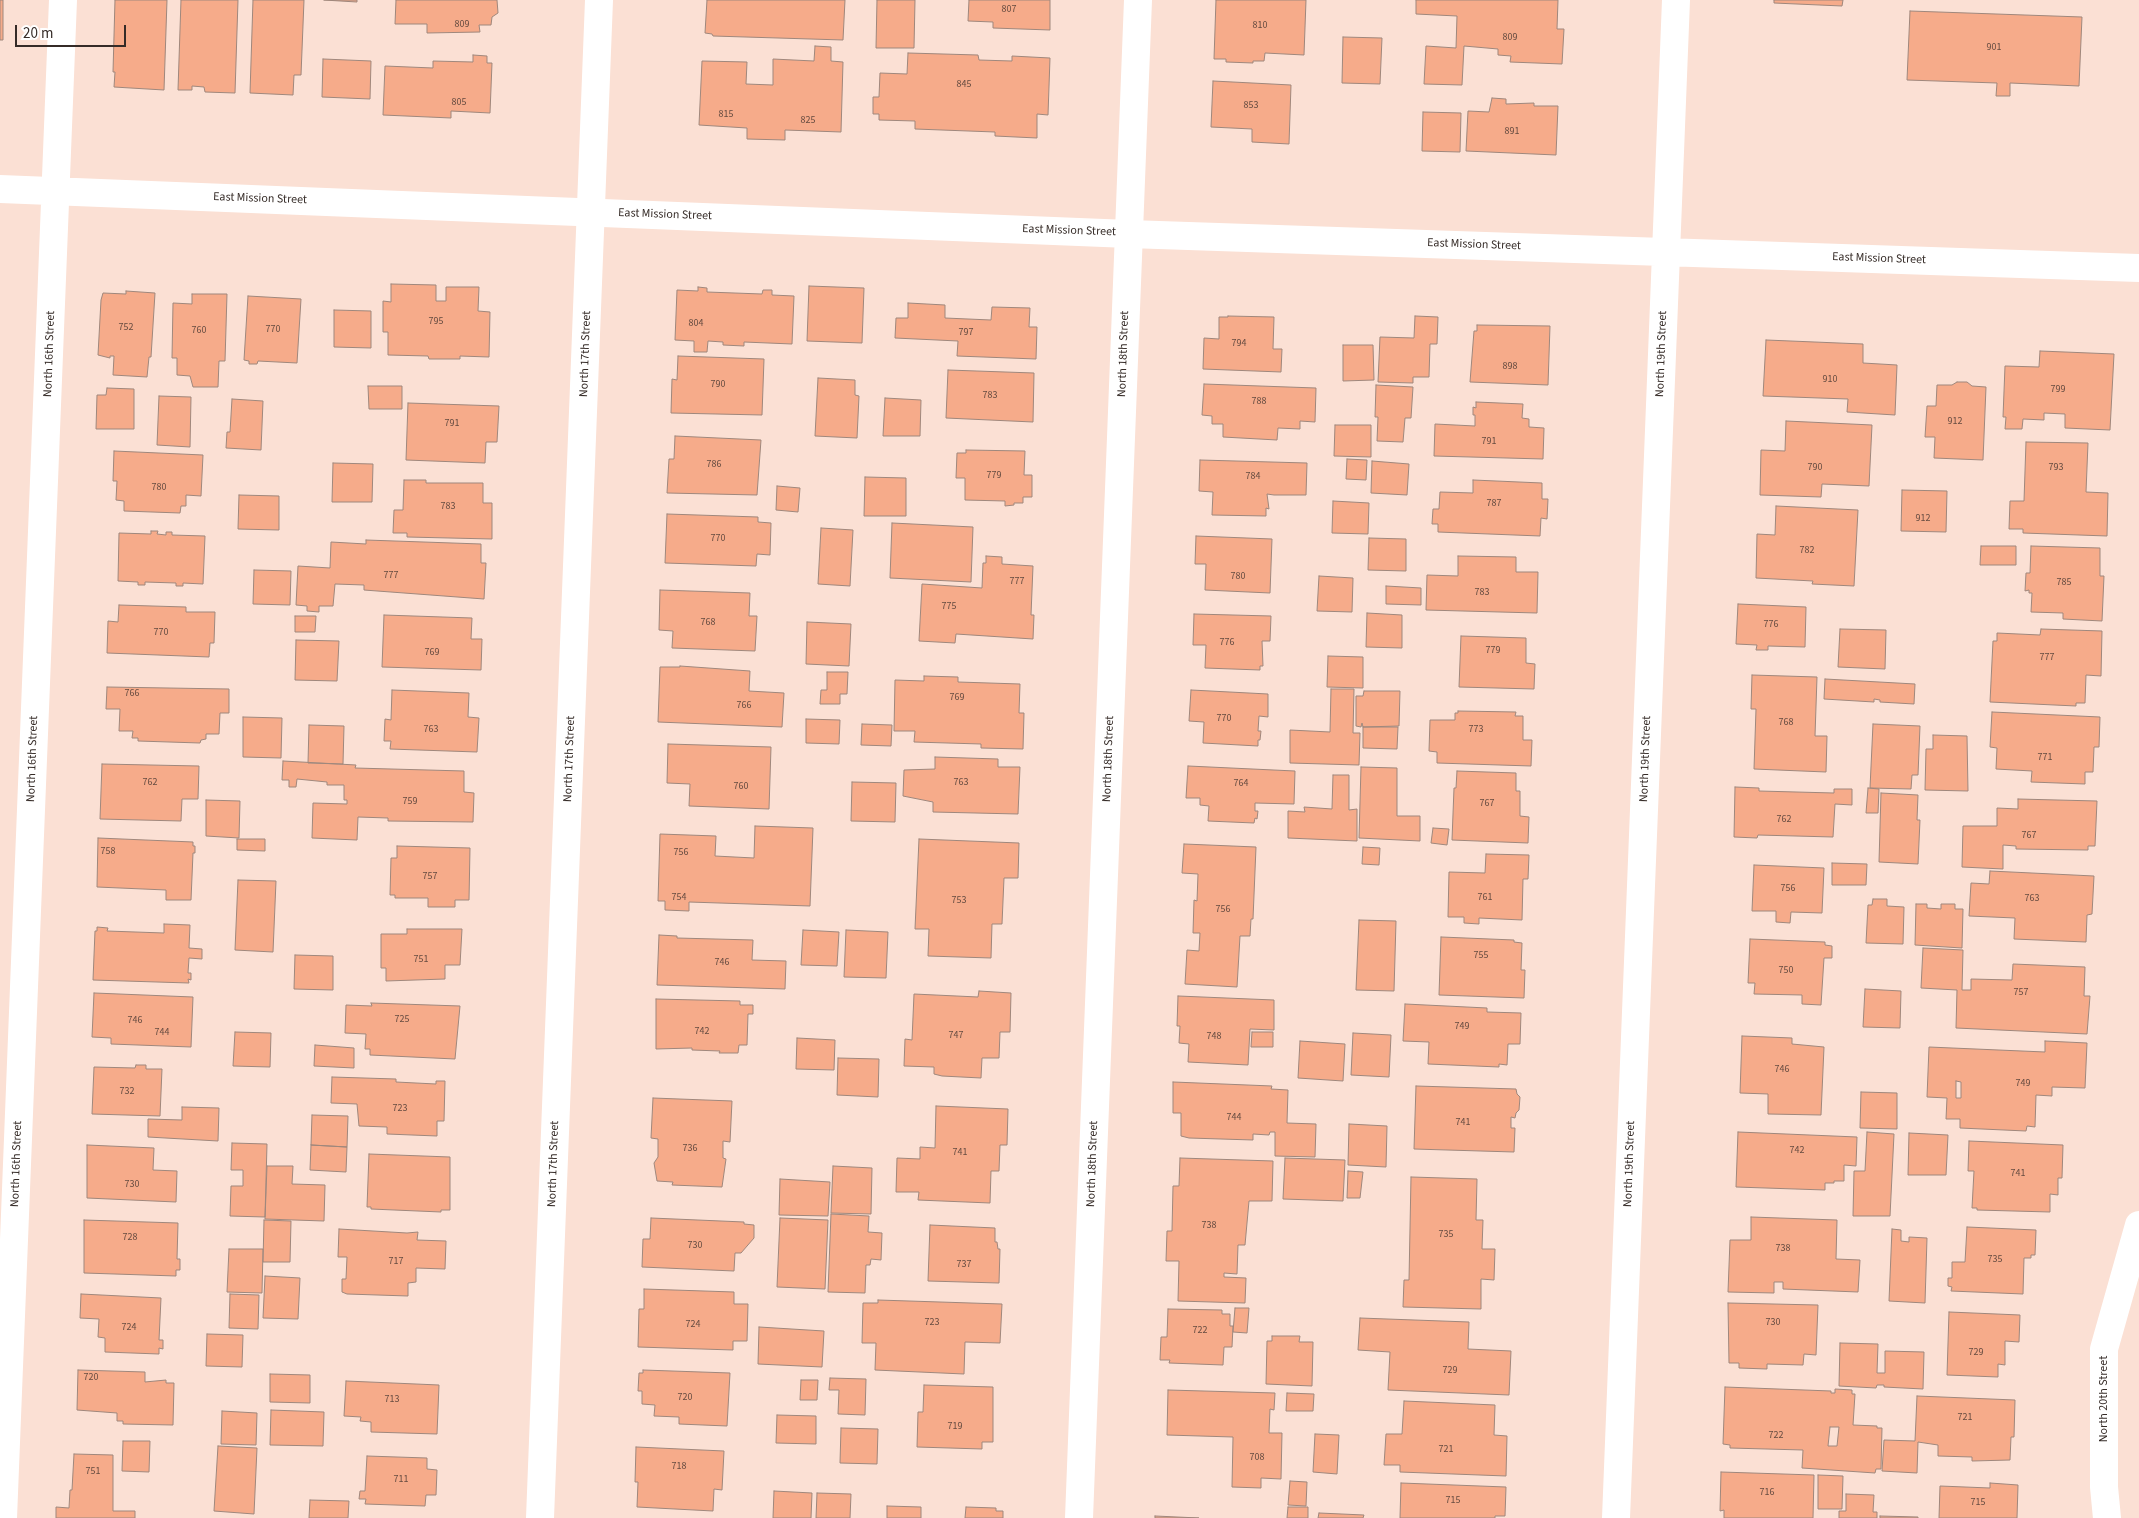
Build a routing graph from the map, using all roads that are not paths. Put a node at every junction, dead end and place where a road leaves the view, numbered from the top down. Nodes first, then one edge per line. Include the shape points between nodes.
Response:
1 (63, 0) edge
2 (599, 0) edge
3 (1138, 0) edge
4 (1676, 0) edge
5 (0, 190) edge
6 (57, 192) junction
7 (591, 212) junction
8 (1130, 234) junction
9 (1665, 252) junction
10 (2139, 268) edge
11 (2139, 1225) edge
12 (3, 1518) edge
13 (540, 1518) edge
14 (1079, 1518) edge
15 (1616, 1518) edge
16 (2107, 1518) edge

1 - 6 street, North 16th Street
2 - 7 street, North 17th Street
3 - 8 street, North 18th Street
4 - 9 street, North 19th Street
5 - 6 street, East Mission Street
6 - 7 street, East Mission Street
6 - 12 street, North 16th Street
7 - 8 street, East Mission Street
7 - 13 street, North 17th Street
8 - 9 street, East Mission Street
8 - 14 street, North 18th Street
9 - 10 street, East Mission Street
9 - 15 street, North 19th Street
11 - 16 street, North 20th Street via 2104,1349

